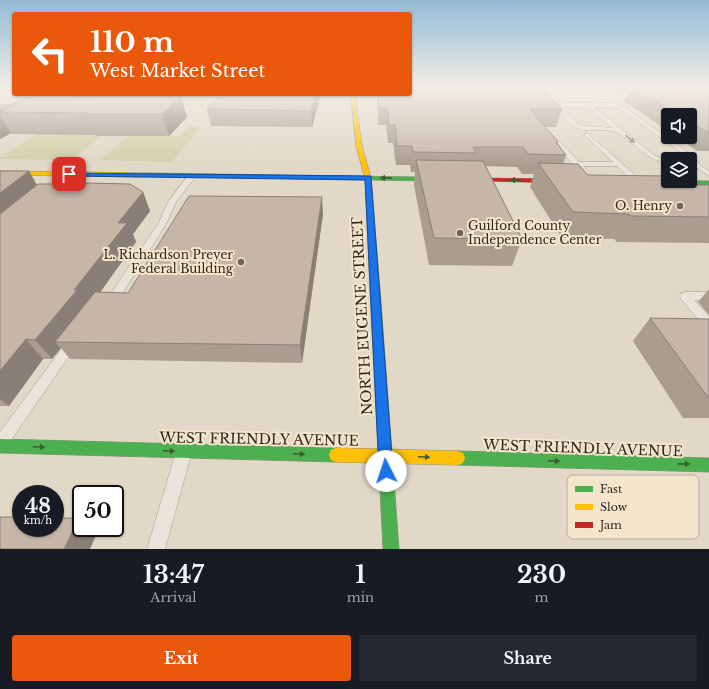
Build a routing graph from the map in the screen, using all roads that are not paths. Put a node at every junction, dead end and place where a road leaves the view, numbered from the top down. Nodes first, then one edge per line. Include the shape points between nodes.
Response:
1 (355, 114) edge
2 (564, 114) edge
3 (599, 114) edge
4 (631, 114) edge
5 (618, 130) junction
6 (550, 135) edge
7 (587, 135) dead end
8 (683, 152) edge
9 (661, 160) edge
10 (577, 164) junction
11 (619, 164) junction
12 (697, 164) edge
13 (0, 173) edge
14 (69, 174) junction
15 (709, 174) edge
16 (192, 176) junction
17 (368, 178) junction
18 (592, 181) joint
19 (623, 182) edge
20 (638, 182) junction
21 (709, 183) edge
22 (0, 233) edge
23 (709, 296) edge
24 (100, 307) edge
25 (709, 324) edge
26 (78, 336) edge
27 (0, 445) edge
28 (184, 451) junction
29 (385, 456) junction
30 (709, 465) edge
31 (156, 549) edge
32 (391, 549) edge

1 - 17 main road, NORTH EUGENE STREET via 359,146
2 - 5 lane via 581,128
3 - 5 lane
4 - 8 lane
5 -> 9 lane
6 - 10 lane
7 - 11 lane
10 - 11 lane
10 - 18 lane
11 - 20 lane
12 - 15 lane
13 - 14 main road
14 - 16 main road
14 - 22 street
16 - 17 main road
16 - 24 lane via 172,202 162,224 117,293
18 -> 17 main road
17 - 29 main road, NORTH EUGENE STREET
19 - 20 main road
20 - 21 main road
23 - 25 lane via 686,296
26 - 27 lane
27 -> 28 main road, WEST FRIENDLY AVENUE
28 -> 29 main road, WEST FRIENDLY AVENUE
28 - 31 lane
29 -> 30 main road, WEST FRIENDLY AVENUE
29 - 32 main road, NORTH EUGENE STREET

